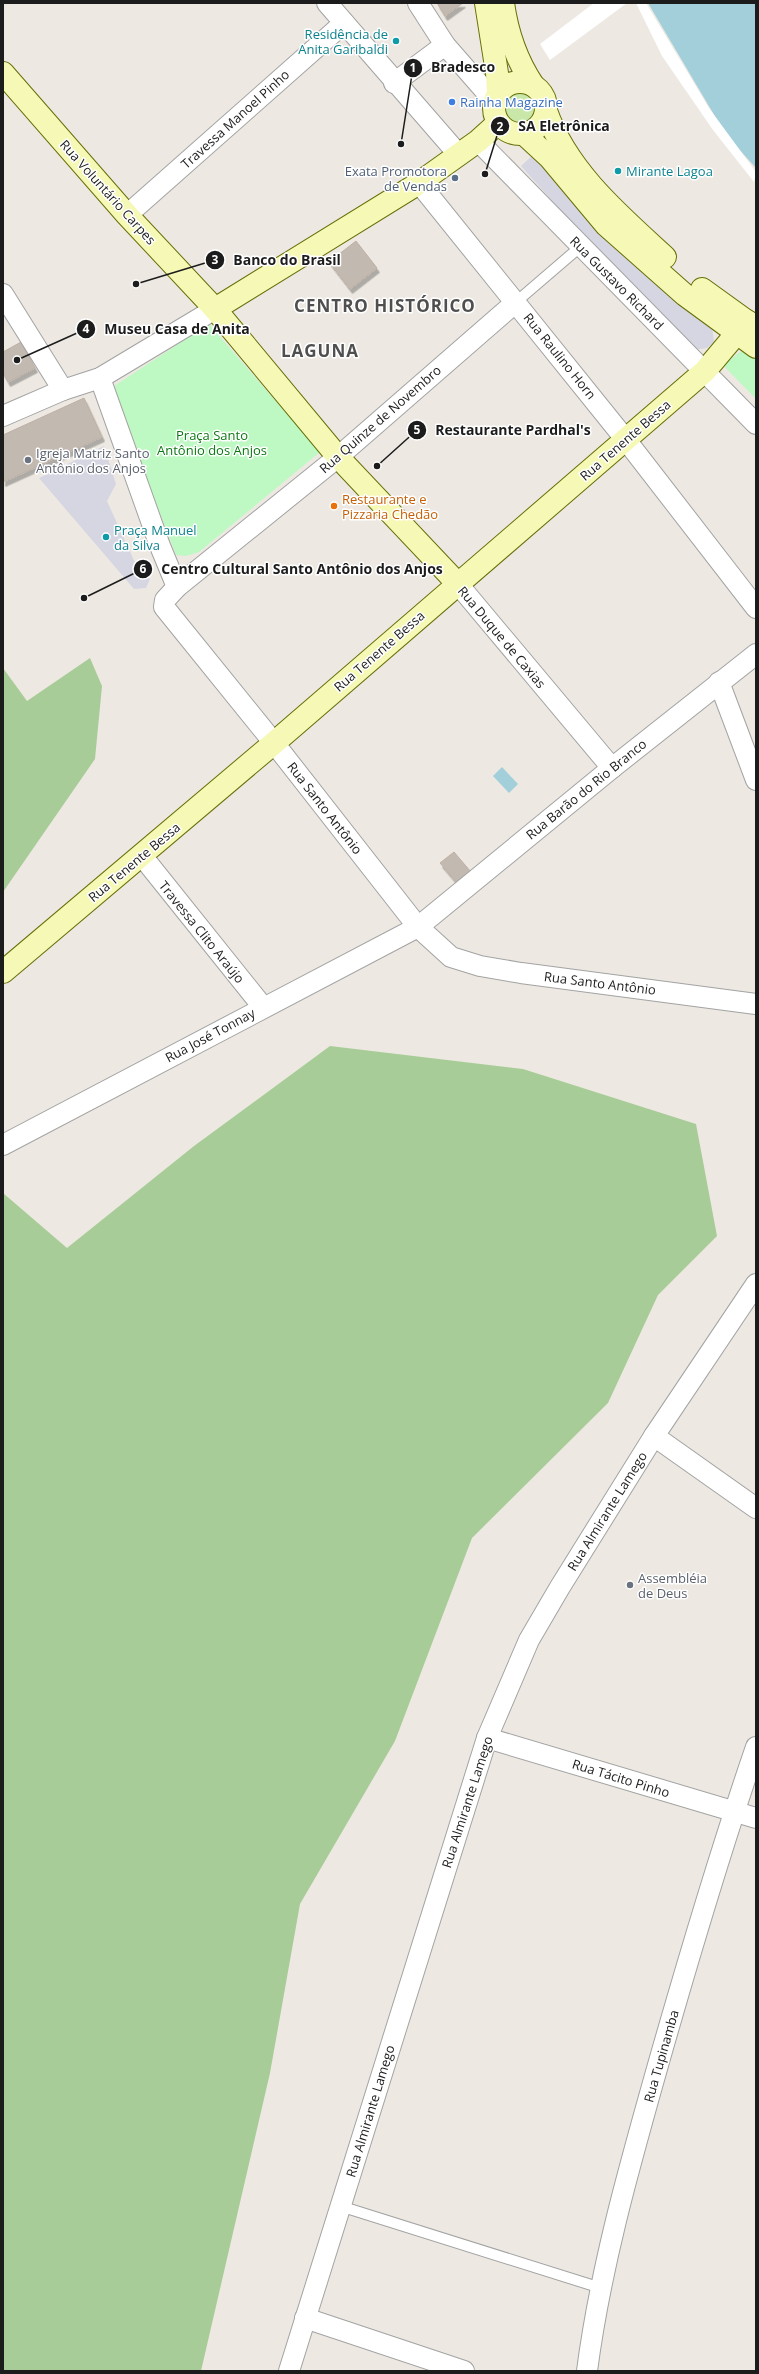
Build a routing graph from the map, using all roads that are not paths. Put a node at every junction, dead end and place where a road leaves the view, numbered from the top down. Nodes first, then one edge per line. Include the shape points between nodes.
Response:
1 (327, 3) edge
2 (418, 3) edge
3 (486, 3) edge
4 (503, 3) edge
5 (344, 23) junction
6 (445, 45) junction
7 (3, 73) edge
8 (394, 83) junction
9 (533, 85) junction
10 (496, 97) junction
11 (546, 111) junction
12 (498, 123) junction
13 (524, 134) junction
14 (478, 140) junction
15 (459, 155) junction
16 (419, 183) junction
17 (127, 215) junction
18 (580, 247) junction
19 (3, 294) edge
20 (516, 302) junction
21 (215, 309) junction
22 (746, 327) edge
23 (756, 348) edge
24 (705, 371) junction
25 (100, 378) junction
26 (62, 390) junction
27 (3, 416) edge
28 (756, 424) edge
29 (626, 440) junction
30 (338, 457) junction
31 (457, 583) junction
32 (177, 587) junction
33 (756, 608) edge
34 (756, 654) edge
35 (720, 682) junction
36 (274, 743) junction
37 (612, 768) junction
38 (756, 780) edge
39 (142, 856) junction
40 (418, 927) junction
41 (3, 972) edge
42 (756, 1004) edge
43 (263, 1008) junction
44 (3, 1145) edge
45 (756, 1284) edge
46 (654, 1436) junction
47 (756, 1508) edge
48 (487, 1738) junction
49 (756, 1746) edge
50 (734, 1811) junction
51 (756, 1818) edge
52 (340, 2206) junction
53 (600, 2288) junction
54 (305, 2318) junction
55 (290, 2371) edge
56 (464, 2371) edge
57 (587, 2371) edge

1 - 5 street
2 - 6 street
3 - 10 street via 497,73
4 - 9 street via 515,49 524,72
5 - 8 street
5 - 17 street, Travessa Manoel Pinho
6 - 8 street
6 - 10 street
7 - 17 street, Rua Voluntário Carpes
8 - 15 street
9 - 10 street via 526,82 510,83
9 - 11 street via 546,101
10 - 12 street via 494,113
11 - 13 street via 539,126
11 - 22 street via 555,135 568,156 618,214
12 - 13 street via 514,134
12 - 14 street
13 - 22 street via 550,158 606,225 685,295
14 - 15 street
14 - 18 street, Rua Gustavo Richard
15 - 16 street
16 - 20 street, Rua Raulino Horn
16 - 21 street
17 - 21 street, Rua Voluntário Carpes
18 - 20 lane, Rua Quinze de Novembro
18 - 24 street, Rua Gustavo Richard
19 - 26 street
20 - 29 street, Rua Raulino Horn
20 - 30 street, Rua Quinze de Novembro
21 - 25 street
21 - 30 street, Rua Duque de Caxias
22 - 23 street
22 - 24 street, Rua Tenente Bessa
24 - 28 street, Rua Gustavo Richard
24 - 29 street, Rua Tenente Bessa
25 - 26 street
25 - 32 street
26 - 27 street
29 - 31 street, Rua Tenente Bessa
29 - 33 street, Rua Raulino Horn
30 - 31 street, Rua Duque de Caxias
30 - 32 street, Rua Quinze de Novembro
31 - 36 street, Rua Tenente Bessa
31 - 37 street, Rua Duque de Caxias
32 - 36 street, Rua Santo Antônio via 165,600 164,607 167,613
34 - 35 street, Rua Barão do Rio Branco
35 - 37 street, Rua Barão do Rio Branco
35 - 38 street
36 - 39 street, Rua Tenente Bessa
36 - 40 street, Rua Santo Antônio
37 - 40 street, Rua Barão do Rio Branco
39 - 41 street, Rua Tenente Bessa
39 - 43 street, Travessa Clito Araújo
40 - 42 street, Rua Santo Antônio via 451,957 480,966
40 - 43 street, Rua José Tonnay
43 - 44 street, Rua José Tonnay
45 - 46 street, Rua Almirante Lamego
46 - 47 street
46 - 48 street, Rua Almirante Lamego via 582,1549 529,1640
48 - 50 street, Rua Tácito Pinho
48 - 52 street, Rua Almirante Lamego
49 - 50 street, Rua Tupinamba
50 - 51 street, Rua Tácito Pinho
50 - 53 street, Rua Tupinamba via 620,2196
52 - 53 lane
52 - 54 street, Rua Almirante Lamego
53 - 57 street, Rua Tupinamba
54 - 55 street, Rua Almirante Lamego
54 - 56 street

